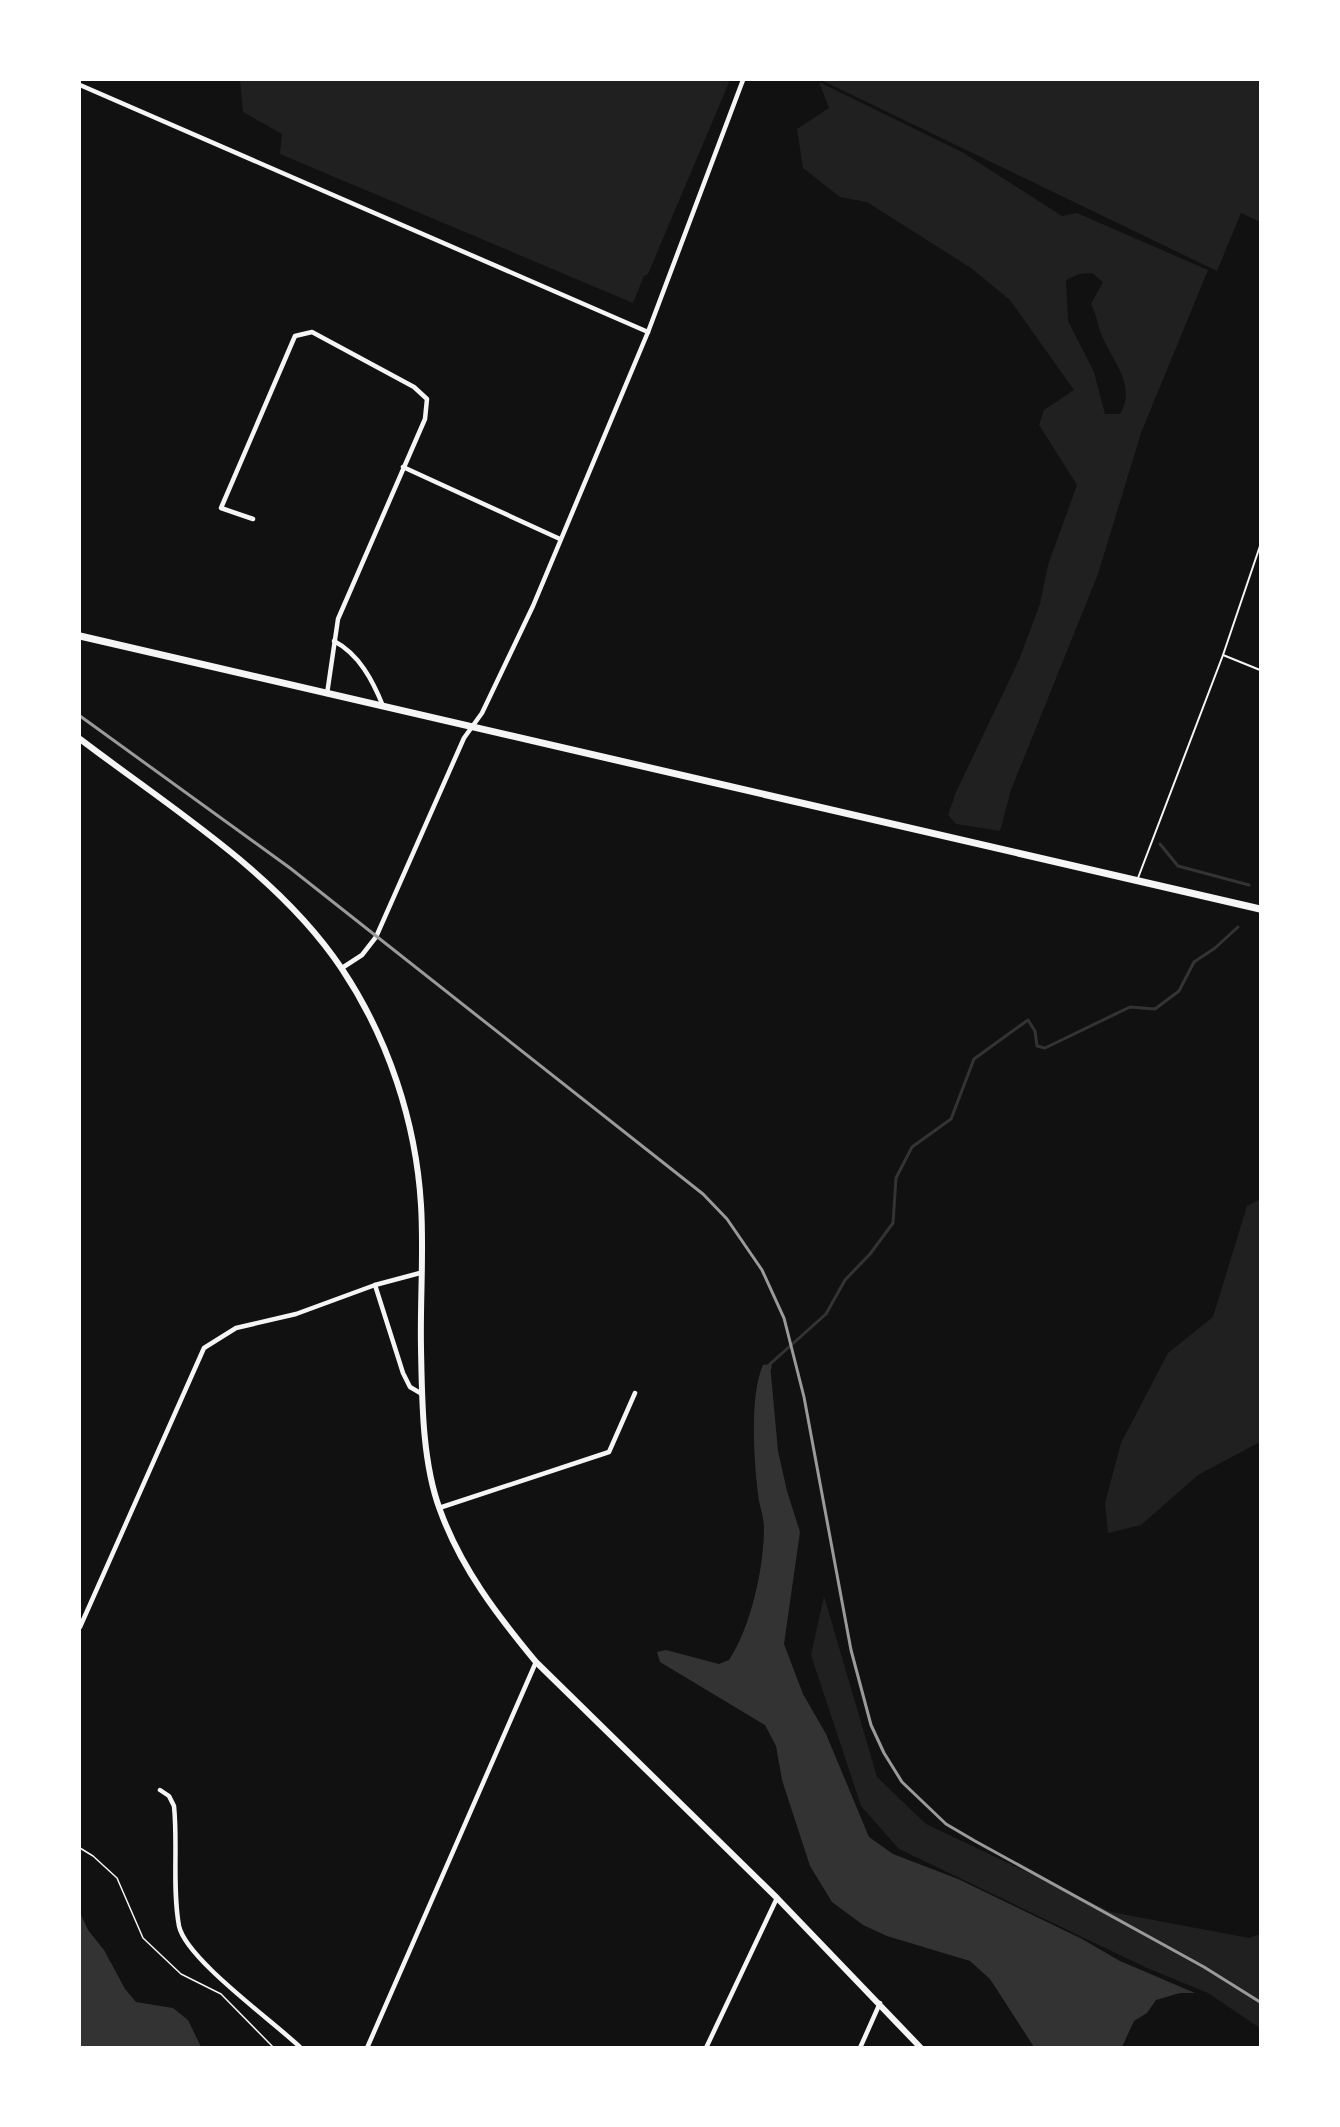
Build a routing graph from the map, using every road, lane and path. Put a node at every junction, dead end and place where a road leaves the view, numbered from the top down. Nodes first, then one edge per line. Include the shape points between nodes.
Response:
1 (743, 80) edge
2 (80, 85) edge
3 (648, 332) junction
4 (403, 467) junction
5 (253, 519) dead end
6 (560, 539) junction
7 (1260, 546) edge
8 (80, 636) edge
9 (334, 641) junction
10 (1223, 655) junction
11 (1260, 670) edge
12 (327, 694) junction
13 (383, 708) junction
14 (471, 726) junction
15 (80, 739) edge
16 (1136, 882) junction
17 (1260, 909) edge
18 (342, 968) junction
19 (420, 1273) junction
20 (375, 1285) junction
21 (635, 1393) dead end
22 (422, 1394) junction
23 (439, 1508) junction
24 (80, 1627) edge
25 (536, 1662) junction
26 (160, 1790) dead end
27 (80, 1848) edge
28 (777, 1898) junction
29 (880, 2003) junction
30 (274, 2048) edge
31 (301, 2048) edge
32 (367, 2048) edge
33 (706, 2048) edge
34 (860, 2048) edge
35 (921, 2048) edge

1 - 3 street
2 - 3 street
3 - 6 street
4 - 5 street via 425,419 427,399 414,387 312,332 296,336 221,508
4 - 6 street
4 - 9 street via 346,595
6 - 14 street via 482,713
7 - 10 lane
8 - 12 main road
9 - 12 street
9 - 13 street via 355,655
10 - 11 lane
10 - 16 lane
12 - 13 main road
13 - 14 main road
14 - 16 main road
14 - 18 street via 376,937 362,955
15 - 18 main road via 262,878
16 - 17 main road
18 - 19 main road via 381,1040 408,1114 421,1205
19 - 20 street
19 - 22 main road
20 - 22 street via 403,1373 410,1387
20 - 24 street via 296,1314 236,1328 204,1348
21 - 23 street via 609,1452
22 - 23 main road via 423,1427
23 - 25 main road via 465,1566 502,1622
25 - 28 main road
25 - 32 street
26 - 31 street via 174,1806 177,1908 183,1940 200,1961
27 - 30 path via 117,1878 143,1938 180,1974 221,1994
28 - 29 main road
28 - 33 street
29 - 34 street
29 - 35 main road

